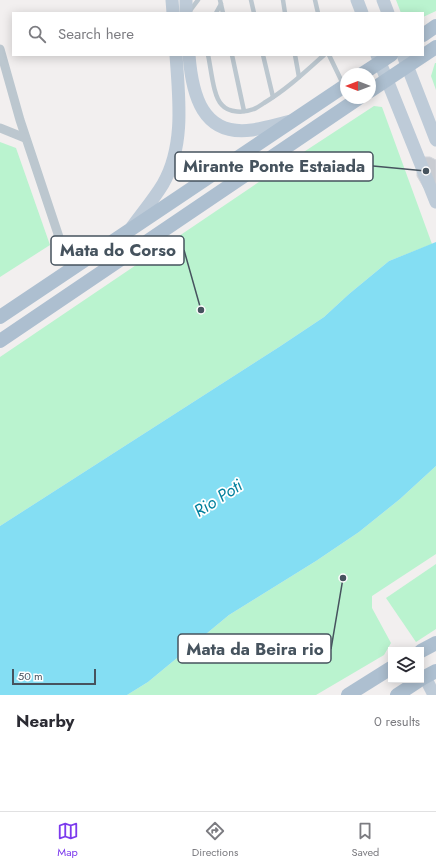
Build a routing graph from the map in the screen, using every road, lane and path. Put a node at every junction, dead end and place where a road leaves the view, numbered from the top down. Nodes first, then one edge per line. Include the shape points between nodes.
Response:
1 (172, 0) edge
2 (186, 0) edge
3 (198, 0) edge
4 (251, 0) edge
5 (283, 0) edge
6 (315, 0) edge
7 (357, 0) edge
8 (383, 0) edge
9 (220, 2) edge
10 (173, 12) edge
11 (187, 12) edge
12 (188, 12) edge
13 (216, 12) edge
14 (223, 12) edge
15 (254, 12) edge
16 (286, 12) edge
17 (318, 12) edge
18 (362, 12) edge
19 (388, 12) edge
20 (436, 26) edge
21 (424, 34) edge
22 (436, 47) edge
23 (0, 49) edge
24 (424, 55) edge
25 (176, 56) edge
26 (189, 56) edge
27 (208, 56) edge
28 (232, 56) edge
29 (264, 56) edge
30 (294, 56) edge
31 (323, 56) edge
32 (330, 56) edge
33 (377, 56) edge
34 (390, 56) edge
35 (403, 56) edge
36 (422, 56) edge
37 (371, 68) edge
38 (340, 76) edge
39 (299, 77) junction
40 (376, 87) edge
41 (340, 88) edge
42 (273, 98) junction
43 (350, 104) edge
44 (244, 111) junction
45 (291, 121) junction
46 (0, 128) edge
47 (25, 138) junction
48 (436, 140) edge
49 (436, 202) edge
50 (130, 229) junction
51 (70, 270) junction
52 (0, 317) edge
53 (0, 341) edge
54 (436, 643) edge
55 (424, 649) edge
56 (388, 670) edge
57 (426, 677) edge
58 (348, 695) edge
59 (397, 695) edge
60 (434, 695) edge

1 - 10 main road
2 - 11 main road
3 - 12 lane
4 - 15 lane
5 - 16 lane
6 - 17 lane
7 - 18 main road
8 - 19 main road
9 - 13 lane
9 - 14 lane
20 - 21 main road
22 - 24 main road
23 - 47 street
25 - 50 main road via 178,131 172,160 163,184
26 - 45 main road via 191,80 203,112 219,126 234,130 251,130
27 - 44 lane via 217,98 222,105 232,111
28 - 44 lane
29 - 42 lane
30 - 39 lane
31 - 39 lane
32 - 38 lane
33 - 49 main road
34 - 37 main road
35 - 48 main road
36 - 40 main road
39 - 42 lane
41 - 45 main road
42 - 44 lane via 254,109
43 - 53 main road
45 - 50 main road
46 - 47 street
47 - 51 street
50 - 51 main road
51 - 52 main road
54 - 55 main road
56 - 58 main road
57 - 59 main road
57 - 60 main road

